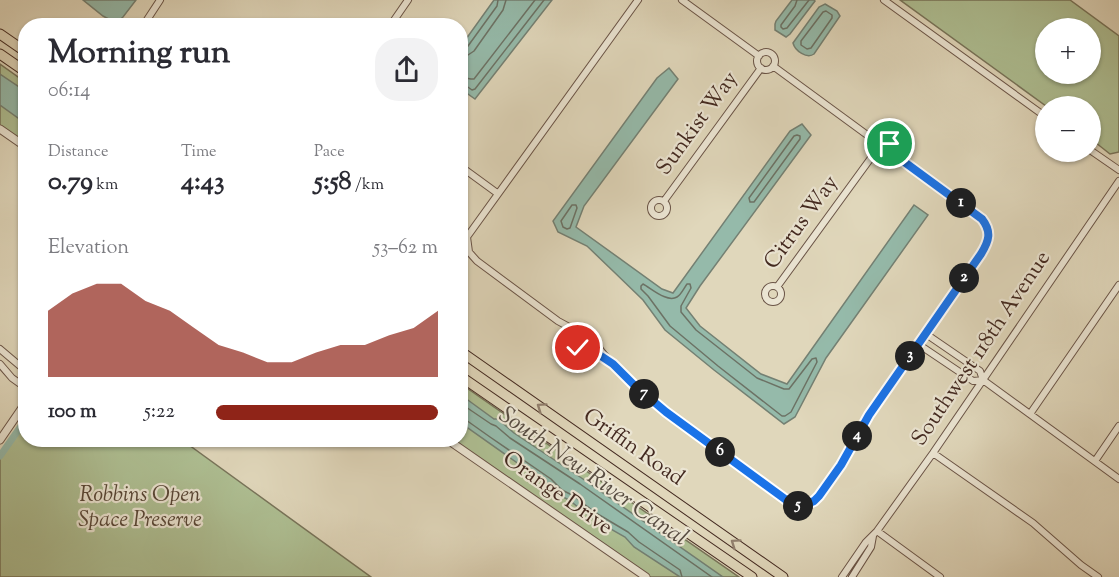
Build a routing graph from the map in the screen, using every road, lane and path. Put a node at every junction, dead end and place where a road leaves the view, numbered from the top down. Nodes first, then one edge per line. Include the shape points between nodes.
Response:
1 (160, 0) edge
2 (408, 0) edge
3 (638, 0) edge
4 (682, 0) edge
5 (884, 0) edge
6 (148, 18) edge
7 (396, 18) edge
8 (0, 34) edge
9 (18, 46) edge
10 (0, 54) edge
11 (759, 56) junction
12 (18, 66) edge
13 (773, 66) junction
14 (761, 68) junction
15 (1035, 109) edge
16 (0, 129) edge
17 (874, 140) junction
18 (18, 141) edge
19 (888, 150) junction
20 (876, 151) junction
21 (1101, 158) edge
22 (1119, 170) edge
23 (468, 172) edge
24 (1119, 181) edge
25 (498, 193) junction
26 (664, 201) dead end
27 (468, 235) edge
28 (468, 246) edge
29 (1119, 285) edge
30 (777, 287) dead end
31 (558, 321) junction
32 (583, 330) junction
33 (926, 334) junction
34 (592, 336) junction
35 (574, 342) junction
36 (918, 344) junction
37 (0, 349) edge
38 (583, 349) junction
39 (468, 357) edge
40 (0, 364) edge
41 (18, 364) edge
42 (613, 364) junction
43 (983, 380) junction
44 (18, 382) edge
45 (468, 382) edge
46 (18, 414) edge
47 (1030, 414) junction
48 (1119, 426) edge
49 (0, 440) edge
50 (458, 447) edge
51 (933, 453) junction
52 (1095, 461) junction
53 (1119, 479) edge
54 (875, 533) junction
55 (646, 577) edge
56 (752, 577) edge
57 (783, 577) edge
58 (842, 577) edge
59 (852, 577) edge
60 (940, 577) edge
61 (1098, 577) edge

1 - 6 street
2 - 7 street
3 - 25 street
4 - 11 street
5 - 15 street
8 - 9 main road
10 - 12 main road
11 - 13 street via 771,54
11 - 14 street
13 - 14 street
13 - 17 street
14 - 26 street, Sunkist Way
16 - 18 street
17 - 19 street via 885,137 890,144
17 - 20 street
19 - 20 street
19 - 33 street via 982,219 988,230 985,246
20 - 30 street, Citrus Way
21 - 22 street
23 - 25 street
24 - 43 street, Southwest 118th Avenue
25 - 27 street
28 - 31 street via 477,261
29 - 47 street
31 - 32 street
31 - 35 street
32 - 34 street
32 - 35 street via 576,333
33 - 36 street
33 - 43 street via 980,371
34 - 38 street via 591,345
34 - 42 street
35 - 38 street
36 - 42 street via 819,496 797,506 666,412
36 - 43 street via 973,381
37 - 41 street
38 - 42 street
57 -> 39 main road, Griffin Road
40 - 44 street
43 - 47 street
43 - 51 street, Southwest 118th Avenue
45 - 56 main road, Griffin Road
46 - 49 street
47 - 52 street
48 - 52 street
50 - 55 street, Orange Drive
51 - 54 street, Southwest 118th Avenue
51 - 61 street via 1033,523
52 - 53 street
54 - 58 street, Southwest 118th Avenue
54 - 59 street, Southwest 118th Avenue
54 - 60 street

